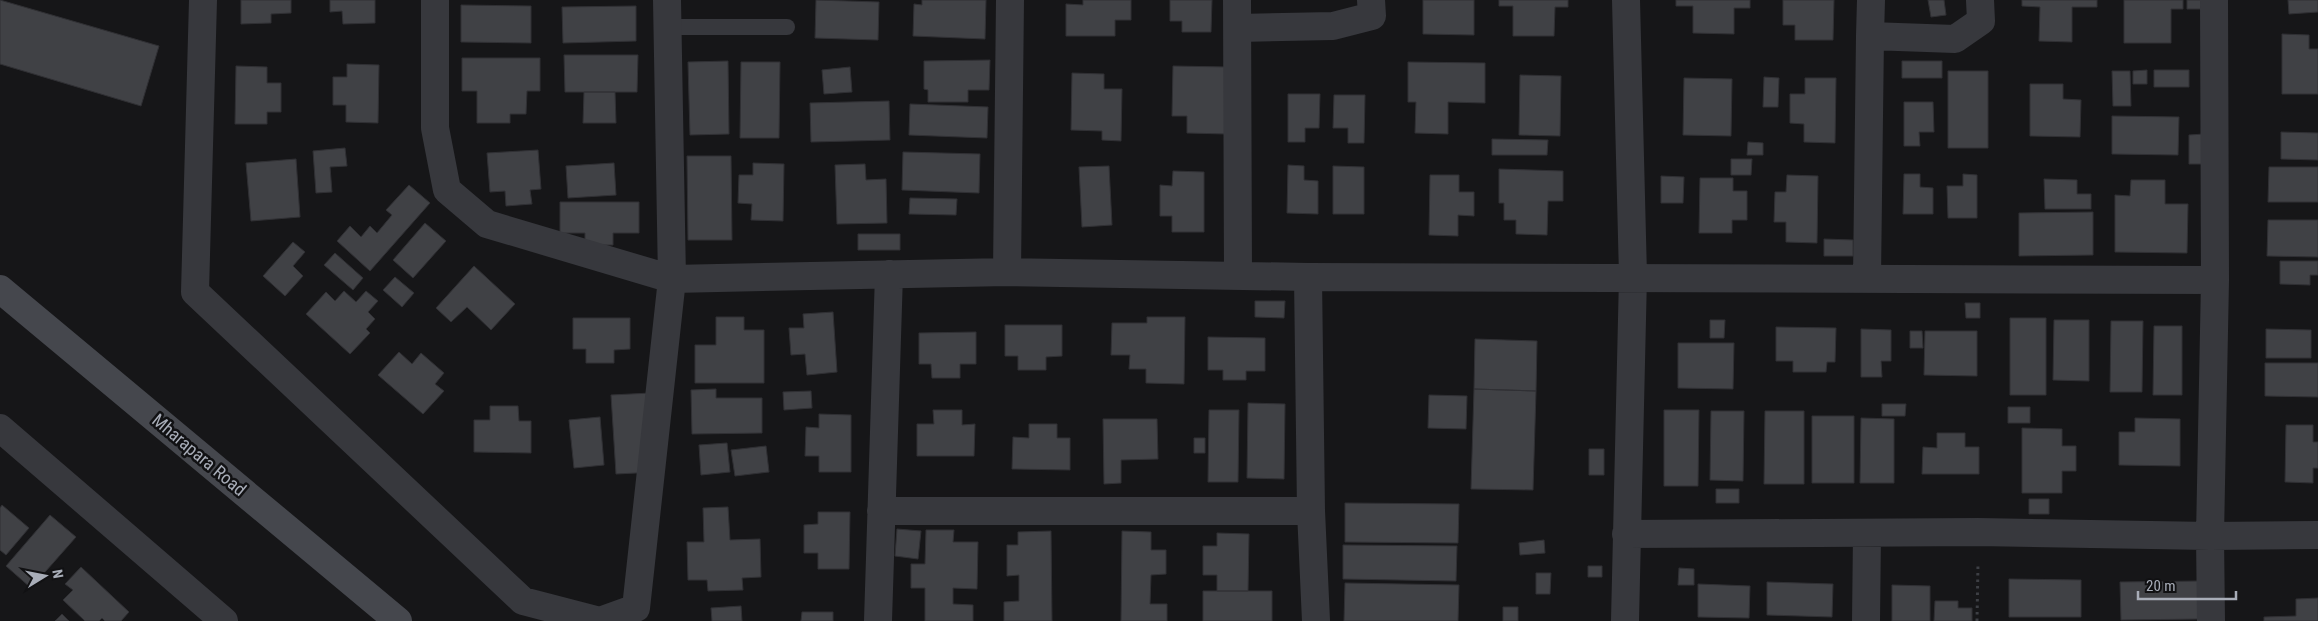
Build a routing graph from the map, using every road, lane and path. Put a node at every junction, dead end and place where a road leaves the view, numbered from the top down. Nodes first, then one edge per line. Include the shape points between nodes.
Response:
1 (202, 0) edge
2 (435, 0) edge
3 (667, 0) edge
4 (1010, 0) edge
5 (1237, 0) edge
6 (1372, 0) edge
7 (1626, 0) edge
8 (1871, 0) edge
9 (1980, 0) edge
10 (2214, 0) edge
11 (667, 27) junction
12 (787, 27) dead end
13 (1238, 28) junction
14 (1870, 36) junction
15 (1007, 272) junction
16 (888, 274) junction
17 (1238, 274) junction
18 (1633, 276) junction
19 (1308, 277) junction
20 (1867, 278) junction
21 (672, 279) junction
22 (2215, 280) junction
23 (0, 289) edge
24 (0, 428) edge
25 (1311, 510) junction
26 (881, 511) junction
27 (1978, 532) junction
28 (1626, 534) junction
29 (1867, 534) junction
30 (2318, 535) edge
31 (2210, 536) junction
32 (224, 621) edge
33 (398, 621) edge
34 (600, 621) edge
35 (878, 621) edge
36 (1316, 621) edge
37 (1625, 621) edge
38 (1866, 621) edge
39 (1977, 621) edge
40 (2211, 621) edge

1 - 34 street via 195,292 523,601
2 - 21 street via 435,128 447,190 487,224
3 - 11 street
4 - 15 street
5 - 13 street
6 - 13 street via 1372,16 1333,26
7 - 18 street
8 - 14 street
9 - 14 street via 1980,21 1954,39
10 - 22 street
11 - 12 lane
11 - 21 street
13 - 17 street
14 - 20 street
15 - 16 street
15 - 17 street
16 - 21 street
16 - 26 street
17 - 19 street
18 - 19 street
18 - 20 street
18 - 28 street
19 - 25 street
20 - 22 street
21 - 34 street via 636,608
22 - 31 street
23 - 33 main road, Mharapara Road
24 - 32 street
25 - 26 street
25 - 36 street
26 - 35 street
27 - 29 street
27 - 31 street
27 - 39 path
28 - 29 street
28 - 37 street
29 - 38 street
30 - 31 street
31 - 40 street

